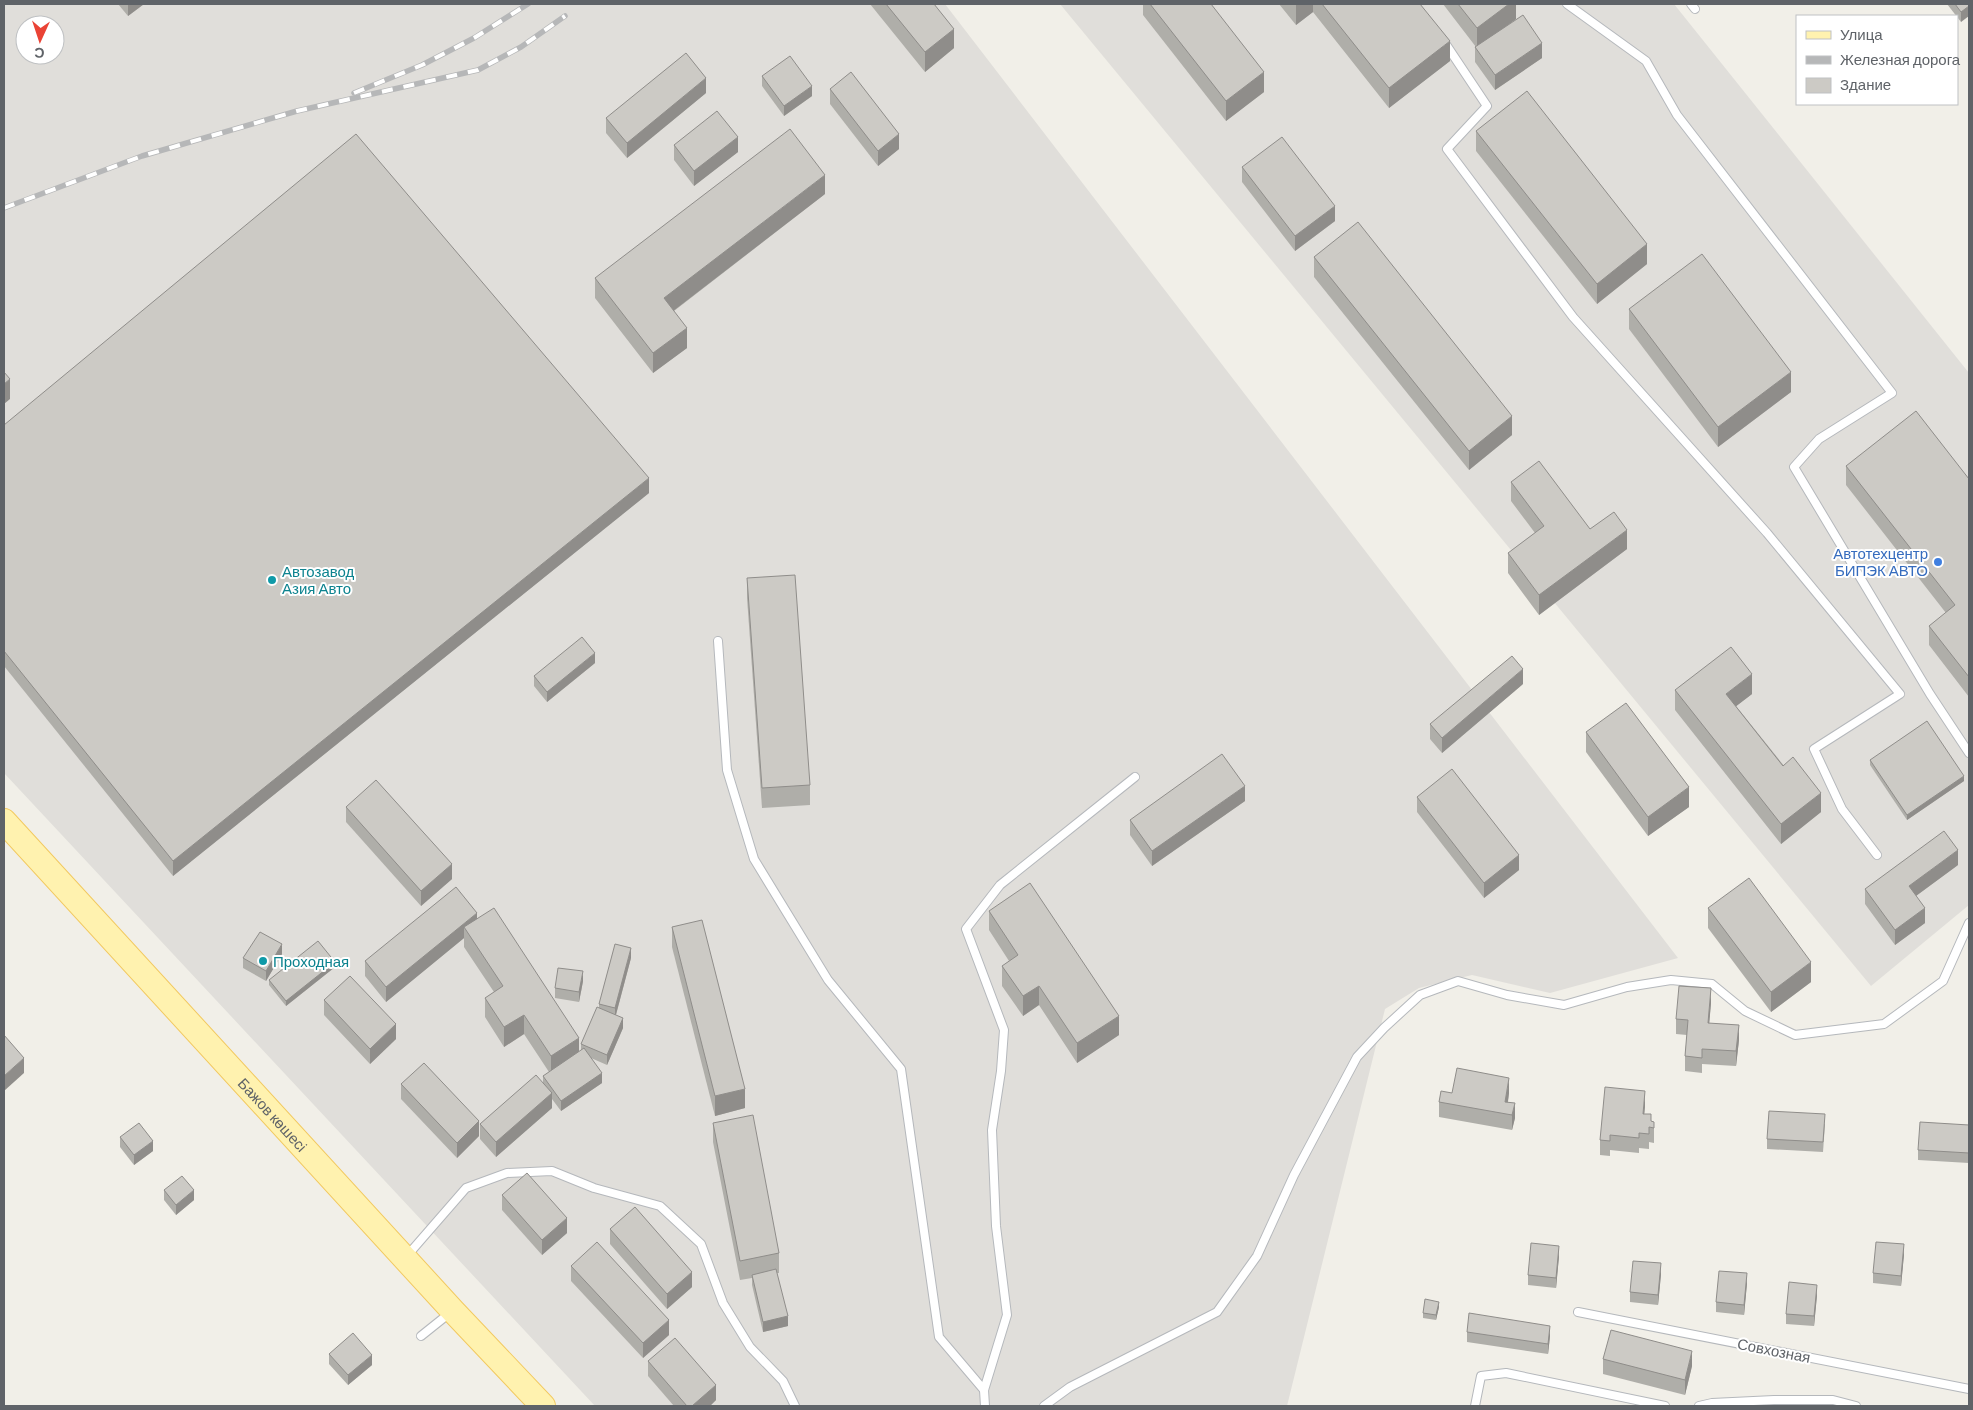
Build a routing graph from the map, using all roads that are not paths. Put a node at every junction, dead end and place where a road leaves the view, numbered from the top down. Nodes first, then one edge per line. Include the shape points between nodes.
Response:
1 (1567, 4) edge
2 (1439, 35) edge
3 (718, 641) dead end
4 (1969, 753) edge
5 (1135, 777) dead end
6 (4, 821) edge
7 (1877, 855) dead end
8 (1969, 923) edge
9 (405, 1259) junction
10 (453, 1311) junction
11 (1578, 1312) dead end
12 (422, 1336) dead end
13 (1969, 1389) edge
14 (984, 1390) junction
15 (1638, 1403) edge
16 (543, 1406) edge
17 (795, 1406) edge
18 (985, 1406) edge
19 (1044, 1406) edge
20 (1475, 1406) edge
21 (1664, 1406) edge
22 (1699, 1406) edge
23 (1856, 1406) edge

1 - 4 lane via 1646,61 1678,115 1892,393 1819,439 1794,467
2 - 7 lane via 1487,106 1447,149 1573,317 1766,534 1900,694 1814,749 1842,809
3 - 14 lane via 727,770 754,859 828,980 901,1069 939,1337
5 - 14 lane via 1000,884 966,929 1004,1030 992,1130 996,1226 1006,1315
6 - 9 main road, Бажов көшесі
8 - 19 lane via 1944,980 1884,1024 1795,1036 1746,1010 1712,984 1671,980 1627,987 1564,1006 1507,995 1458,980 1420,995 1357,1057 1294,1175 1257,1256 1217,1312 1070,1387
9 - 10 main road, Бажов көшесі
9 - 17 lane via 466,1188 507,1173 552,1171 594,1188 660,1206 701,1244 723,1303 750,1347 784,1381
10 - 12 lane
10 - 16 main road, Бажов көшесі
11 - 13 lane, Совхозная
14 - 18 lane
15 - 20 lane via 1506,1373 1481,1376
15 - 21 lane
22 - 23 lane via 1774,1400 1833,1400

